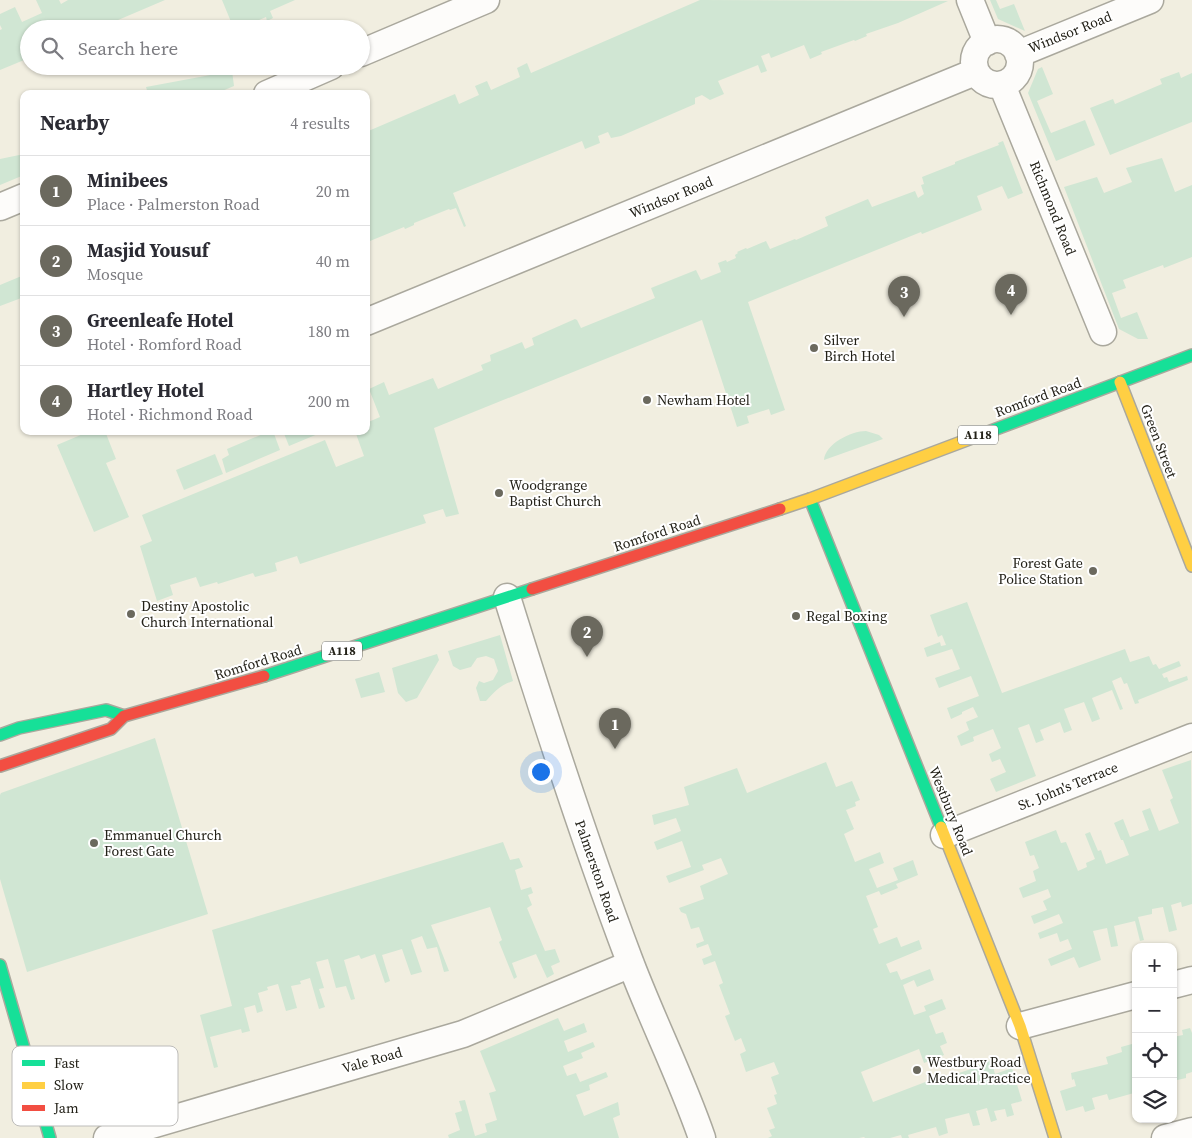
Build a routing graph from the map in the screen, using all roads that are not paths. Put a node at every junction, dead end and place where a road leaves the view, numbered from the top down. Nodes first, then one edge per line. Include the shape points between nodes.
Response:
1 (486, 0) edge
2 (970, 0) edge
3 (1150, 0) edge
4 (987, 42) junction
5 (370, 49) edge
6 (1018, 54) junction
7 (975, 72) junction
8 (310, 75) edge
9 (1002, 85) junction
10 (275, 90) edge
11 (20, 199) edge
12 (0, 207) edge
13 (370, 320) edge
14 (1103, 332) dead end
15 (1192, 355) edge
16 (1120, 382) junction
17 (810, 499) junction
18 (1191, 562) edge
19 (507, 597) junction
20 (124, 716) junction
21 (0, 735) edge
22 (1192, 738) edge
23 (0, 766) edge
24 (944, 835) junction
25 (630, 964) junction
26 (0, 965) edge
27 (1192, 980) edge
28 (1177, 984) edge
29 (1132, 996) edge
30 (1020, 1026) junction
31 (23, 1046) edge
32 (178, 1117) edge
33 (147, 1126) edge
34 (1192, 1131) edge
35 (106, 1138) edge
36 (702, 1138) edge
37 (1054, 1138) edge
38 (1165, 1138) edge

1 - 5 street
2 - 4 street
3 - 6 street, Windsor Road
4 - 6 street via 1004,40
4 - 7 street via 974,56
6 - 9 street via 1019,69 1010,82
7 - 9 street via 985,82
7 - 13 street, Windsor Road
8 - 10 street
9 - 14 street, Richmond Road
11 - 12 street
15 - 16 main road, Romford Road / A118
16 - 17 main road, Romford Road / A118
16 - 18 main road, Green Street
17 - 19 main road, Romford Road / A118
17 - 24 main road, Westbury Road
19 - 20 main road, Romford Road / A118 via 234,686
19 - 25 street, Palmerston Road via 595,869
20 - 21 main road, Romford Road / A118 via 106,710
20 - 23 main road, Romford Road / A118 via 111,729
22 - 24 street, St. John's Terrace
24 - 30 main road, Westbury Road
25 - 32 street, Vale Road via 463,1034
25 - 36 street, Palmerston Road
26 - 31 main road
27 - 28 street
29 - 30 street
30 - 37 main road, Westbury Road
33 - 35 street, Vale Road
34 - 38 street

